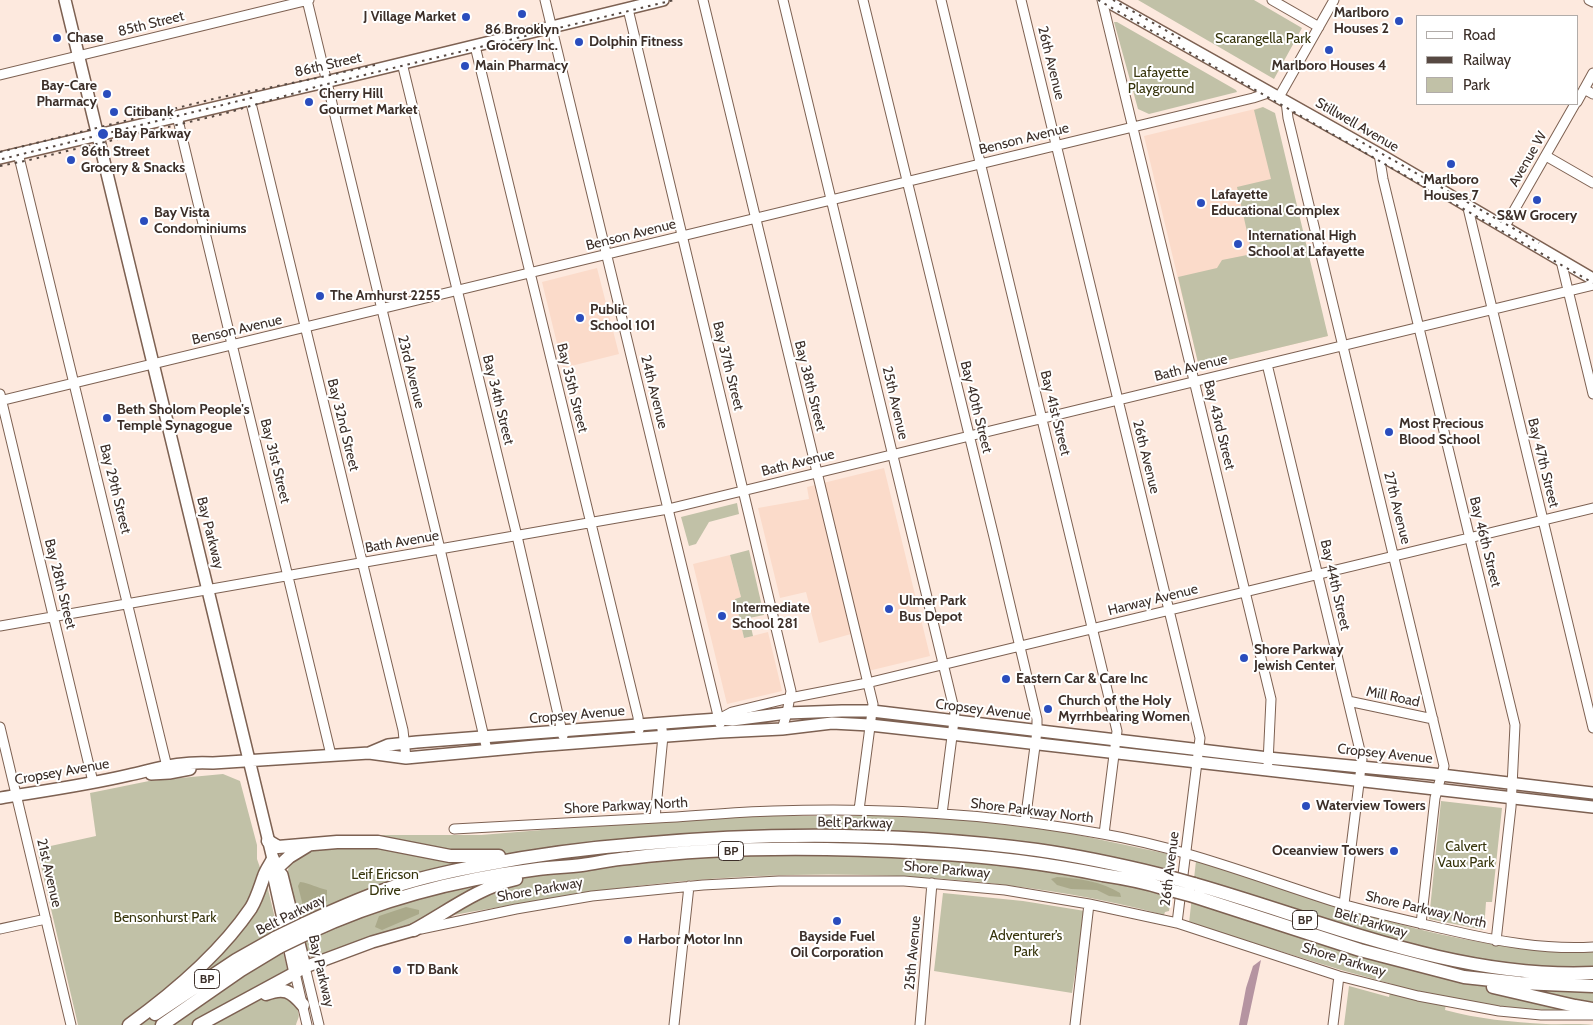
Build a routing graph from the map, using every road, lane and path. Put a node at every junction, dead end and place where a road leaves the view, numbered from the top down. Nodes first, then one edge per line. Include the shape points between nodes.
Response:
1 (65, 0) edge
2 (307, 0) edge
3 (545, 0) edge
4 (663, 0) edge
5 (703, 0) edge
6 (783, 0) edge
7 (863, 0) edge
8 (940, 0) edge
9 (1021, 0) edge
10 (1103, 0) edge
11 (1272, 0) edge
12 (1334, 0) edge
13 (1589, 0) edge
14 (1593, 2) edge
15 (628, 9) junction
16 (551, 26) junction
17 (1319, 27) junction
18 (475, 46) junction
19 (79, 55) junction
20 (402, 63) junction
21 (1593, 73) edge
22 (0, 75) edge
23 (327, 81) junction
24 (1584, 89) junction
25 (1593, 94) edge
26 (1277, 97) junction
27 (250, 99) junction
28 (1578, 100) edge
29 (1575, 105) edge
30 (177, 116) junction
31 (1132, 127) junction
32 (98, 134) junction
33 (1056, 146) junction
34 (18, 153) junction
35 (1379, 154) junction
36 (1546, 156) junction
37 (0, 158) edge
38 (981, 164) junction
39 (908, 182) junction
40 (1593, 183) edge
41 (832, 200) junction
42 (1467, 204) junction
43 (756, 219) junction
44 (1504, 228) junction
45 (683, 236) junction
46 (607, 254) junction
47 (1561, 260) junction
48 (531, 273) junction
49 (1593, 279) edge
50 (1593, 285) edge
51 (458, 290) junction
52 (1568, 291) junction
53 (381, 309) junction
54 (1492, 309) junction
55 (306, 327) junction
56 (1419, 327) junction
57 (232, 344) junction
58 (1343, 345) junction
59 (154, 364) junction
60 (1267, 364) junction
61 (1194, 381) junction
62 (75, 383) junction
63 (1593, 394) edge
64 (1, 399) edge
65 (1118, 400) junction
66 (1042, 418) junction
67 (969, 436) junction
68 (893, 454) junction
69 (817, 473) junction
70 (744, 490) junction
71 (668, 508) junction
72 (1593, 508) edge
73 (1543, 520) junction
74 (591, 523) junction
75 (517, 536) junction
76 (1470, 537) junction
77 (440, 549) junction
78 (1394, 556) junction
79 (362, 562) junction
80 (1318, 574) junction
81 (288, 575) junction
82 (208, 589) junction
83 (1245, 592) junction
84 (128, 603) junction
85 (1169, 610) junction
86 (54, 616) junction
87 (0, 626) edge
88 (1093, 628) junction
89 (1020, 646) junction
90 (944, 665) junction
91 (867, 683) junction
92 (790, 698) junction
93 (1348, 701) junction
94 (872, 711) junction
95 (787, 713) junction
96 (719, 719) junction
97 (1433, 720) junction
98 (954, 721) junction
99 (660, 723) junction
100 (638, 725) junction
101 (870, 725) junction
102 (0, 727) edge
103 (1593, 728) edge
104 (782, 729) junction
105 (1037, 731) junction
106 (720, 732) junction
107 (952, 734) junction
108 (663, 736) junction
109 (484, 737) junction
110 (563, 738) junction
111 (640, 738) junction
112 (1116, 739) junction
113 (405, 744) junction
114 (1035, 744) junction
115 (1199, 749) junction
116 (487, 750) junction
117 (1114, 752) junction
118 (370, 753) junction
119 (331, 755) junction
120 (406, 758) junction
121 (1268, 758) junction
122 (250, 760) junction
123 (1197, 762) junction
124 (1361, 767) junction
125 (168, 769) junction
126 (1267, 771) junction
127 (1443, 775) junction
128 (1359, 781) junction
129 (93, 782) junction
130 (1512, 784) junction
131 (1438, 789) junction
132 (1593, 793) edge
133 (16, 796) junction
134 (0, 798) edge
135 (1512, 798) junction
136 (1593, 807) edge
137 (859, 810) junction
138 (942, 814) junction
139 (655, 818) junction
140 (1025, 822) junction
141 (454, 829) dead end
142 (1104, 834) junction
143 (268, 841) junction
144 (312, 844) junction
145 (584, 848) junction
146 (1186, 853) junction
147 (275, 864) junction
148 (580, 865) junction
149 (1163, 881) junction
150 (932, 883) junction
151 (689, 886) junction
152 (1193, 890) junction
153 (1089, 904) junction
154 (1344, 904) junction
155 (46, 918) junction
156 (1177, 923) junction
157 (1421, 924) junction
158 (306, 928) junction
159 (0, 929) edge
160 (414, 930) junction
161 (1496, 941) junction
162 (277, 942) junction
163 (1593, 947) edge
164 (300, 970) junction
165 (1593, 973) edge
166 (1339, 976) junction
167 (1464, 976) junction
168 (1593, 986) edge
169 (303, 1005) junction
170 (236, 1006) junction
171 (1593, 1009) edge
172 (1593, 1015) edge
173 (71, 1025) edge
174 (129, 1025) edge
175 (141, 1025) edge
176 (162, 1025) edge
177 (199, 1025) edge
178 (307, 1025) edge
179 (318, 1025) edge
180 (674, 1025) edge
181 (920, 1025) edge
182 (1075, 1025) edge
183 (1333, 1025) edge

1 - 19 main road, Bay Parkway
2 - 19 street, 85th Street
2 - 23 street, 23rd Avenue
3 - 16 street, 24th Avenue
4 - 15 main road, 86th Street
5 - 43 street, Bay 38th Street
6 - 41 street, 25th Avenue
7 - 39 street, Bay 40th Street
8 - 38 street, Bay 41st Street
9 - 33 street, 26th Avenue
10 - 26 main road, Stillwell Avenue
10 - 31 street, Bay 43rd Street
11 - 17 street
12 - 17 street
13 - 14 street
15 - 16 main road, 86th Street
15 - 45 street, Bay 37th Street
16 - 18 main road, 86th Street
16 - 46 street, 24th Avenue
17 - 26 street
18 - 20 main road, 86th Street
18 - 48 street, Bay 35th Street
19 - 22 street, 85th Street
19 - 32 main road, Bay Parkway
20 - 23 main road, 86th Street
20 - 51 street, Bay 34th Street
21 - 24 street, Avenue W
23 - 27 main road, 86th Street
23 - 53 street, 23rd Avenue
24 - 25 street
24 - 28 street, Avenue W
26 - 31 street, Benson Avenue via 1253,98
26 - 35 main road, Stillwell Avenue
26 - 58 street, 27th Avenue via 1288,118
27 - 30 main road, 86th Street
27 - 55 street, Bay 32nd Street
29 - 36 street, Avenue W
30 - 32 main road, 86th Street
30 - 57 street, Bay 31st Street
31 - 33 street, Benson Avenue
31 - 61 street, Bay 43rd Street
32 - 34 main road, 86th Street
32 - 59 main road, Bay Parkway
33 - 38 street, Benson Avenue
33 - 65 street, 26th Avenue
34 - 37 main road, 86th Street
34 - 62 street, Bay 29th Street
35 - 42 main road, Stillwell Avenue
35 - 56 street, Bay 46th Street
36 - 40 street
36 - 44 street, Avenue W
38 - 39 street, Benson Avenue
38 - 66 street, Bay 41st Street
39 - 41 street, Benson Avenue
39 - 67 street, Bay 40th Street
41 - 43 street, Benson Avenue
41 - 68 street, 25th Avenue
42 - 44 main road, Stillwell Avenue
42 - 54 street, Bay 47th Street
43 - 45 street, Benson Avenue
43 - 69 street, Bay 38th Street
44 - 47 main road, Stillwell Avenue
45 - 46 street, Benson Avenue
45 - 70 street, Bay 37th Street
46 - 48 street, Benson Avenue
46 - 71 street, 24th Avenue
47 - 49 main road, Stillwell Avenue
47 - 52 street
48 - 51 street, Benson Avenue
48 - 74 street, Bay 35th Street
50 - 52 street, Bath Avenue
51 - 53 street, Benson Avenue
51 - 75 street, Bay 34th Street
52 - 54 street, Bath Avenue
52 - 63 street
53 - 55 street, Benson Avenue
53 - 77 street, 23rd Avenue
54 - 56 street, Bath Avenue
54 - 73 street, Bay 47th Street
55 - 57 street, Benson Avenue
55 - 79 street, Bay 32nd Street
56 - 58 street, Bath Avenue
56 - 76 street, Bay 46th Street
57 - 59 street, Benson Avenue
57 - 81 street, Bay 31st Street
58 - 60 street, Bath Avenue
58 - 78 street, 27th Avenue
59 - 62 street, Benson Avenue
59 - 82 main road, Bay Parkway
60 - 61 street, Bath Avenue
60 - 80 street, Bay 44th Street
61 - 65 street, Bath Avenue
61 - 83 street, Bay 43rd Street
62 - 64 street, Benson Avenue
62 - 84 street, Bay 29th Street
64 - 86 street, Bay 28th Street
65 - 66 street, Bath Avenue
65 - 85 street, 26th Avenue
66 - 67 street, Bath Avenue
66 - 88 street, Bay 41st Street
67 - 68 street, Bath Avenue
67 - 89 street, Bay 40th Street
68 - 69 street, Bath Avenue
68 - 90 street, 25th Avenue
69 - 70 street, Bath Avenue
69 - 91 street, Bay 38th Street
70 - 71 street, Bath Avenue
70 - 92 street, Bay 37th Street via 792,691
71 - 74 street, Bath Avenue
71 - 96 street, 24th Avenue
72 - 73 street, Harway Avenue
73 - 76 street, Harway Avenue
73 - 103 street, Bay 47th Street
74 - 75 street, Bath Avenue
74 - 100 street, Bay 35th Street
75 - 77 street, Bath Avenue
75 - 110 street, Bay 34th Street
76 - 78 street, Harway Avenue
76 - 130 street, Bay 46th Street via 1515,725
77 - 79 street, Bath Avenue
77 - 109 street, 23rd Avenue
78 - 80 street, Harway Avenue
78 - 97 street, 27th Avenue
79 - 81 street, Bath Avenue
79 - 113 street, Bay 32nd Street
80 - 83 street, Harway Avenue
80 - 93 street, Bay 44th Street
81 - 82 street, Bath Avenue
81 - 119 street, Bay 31st Street
82 - 84 street, Bath Avenue
82 - 122 main road, Bay Parkway
83 - 85 street, Harway Avenue
83 - 121 street, Bay 43rd Street via 1271,699
84 - 86 street, Bath Avenue
84 - 125 street, Bay 29th Street
85 - 88 street, Harway Avenue
85 - 115 street, 26th Avenue via 1200,738
86 - 87 street, Bath Avenue
86 - 129 street, Bay 28th Street
88 - 89 street, Harway Avenue
88 - 112 street, Bay 41st Street via 1117,731
89 - 90 street, Harway Avenue
89 - 105 street, Bay 40th Street
90 - 91 street, Harway Avenue
90 - 98 street, 25th Avenue
91 - 92 street, Harway Avenue
91 - 94 street, Bay 38th Street
92 - 95 street, Bay 37th Street
92 - 96 street, Harway Avenue via 732,712
93 - 97 street, Mill Road
93 - 124 street, Bay 44th Street via 1362,759
94 - 95 main road, Cropsey Avenue
94 - 98 main road, Cropsey Avenue
94 - 101 street, Bay 38th Street
95 - 96 main road, Cropsey Avenue
95 - 104 street, Bay 37th Street
96 - 99 main road, Cropsey Avenue
96 - 106 street, 24th Avenue
97 - 127 street, 27th Avenue via 1444,766
98 - 105 main road, Cropsey Avenue
98 - 107 street, 25th Avenue
99 - 100 main road, Cropsey Avenue
99 - 108 street
100 - 110 main road, Cropsey Avenue
100 - 111 street, Bay 35th Street
101 - 104 main road, Cropsey Avenue via 832,723
101 - 107 main road, Cropsey Avenue
101 - 137 street, Bay 38th Street
102 - 133 street, 21st Avenue
104 - 106 main road, Cropsey Avenue
105 - 112 main road, Cropsey Avenue
105 - 114 street, Bay 40th Street
106 - 108 main road, Cropsey Avenue
107 - 114 main road, Cropsey Avenue
107 - 138 street, 25th Avenue
108 - 111 main road, Cropsey Avenue
108 - 139 street
109 - 110 main road, Cropsey Avenue
109 - 113 main road, Cropsey Avenue
109 - 116 street, 23rd Avenue
110 - 111 main road, Cropsey Avenue
110 - 116 main road, Cropsey Avenue
112 - 115 main road, Cropsey Avenue
112 - 117 street, Bay 41st Street
113 - 118 main road, Cropsey Avenue via 388,745
113 - 120 street, Bay 32nd Street
114 - 117 main road, Cropsey Avenue
114 - 140 street, Bay 40th Street
115 - 121 main road, Cropsey Avenue
115 - 123 street, 26th Avenue
116 - 120 main road, Cropsey Avenue
117 - 123 main road, Cropsey Avenue
117 - 142 street, Bay 41st Street
118 - 119 main road, Cropsey Avenue
118 - 120 main road, Cropsey Avenue
119 - 122 main road, Cropsey Avenue
121 - 124 main road, Cropsey Avenue
121 - 126 street, Bay 43rd Street
122 - 125 main road, Cropsey Avenue via 193,762
122 - 143 main road, Bay Parkway
123 - 126 main road, Cropsey Avenue
123 - 146 street, 26th Avenue
124 - 127 main road, Cropsey Avenue
124 - 128 street, Bay 44th Street
125 - 129 main road, Cropsey Avenue
126 - 128 main road, Cropsey Avenue
127 - 130 main road, Cropsey Avenue
127 - 131 street, 27th Avenue
128 - 131 main road, Cropsey Avenue
128 - 154 street, Bay 44th Street
129 - 133 main road, Cropsey Avenue
130 - 132 main road, Cropsey Avenue
130 - 135 street, Bay 46th Street
131 - 135 main road, Cropsey Avenue
131 - 157 street, 27th Avenue
133 - 134 main road, Cropsey Avenue
133 - 155 street, 21st Avenue
135 - 136 main road, Cropsey Avenue
135 - 161 street, Bay 46th Street
137 - 138 street, Shore Parkway North
137 - 139 street, Shore Parkway North via 772,810
138 - 140 street, Shore Parkway North
139 - 141 street, Shore Parkway North
140 - 142 street, Shore Parkway North
142 - 146 street, Shore Parkway North
143 - 144 highway via 278,847
143 - 147 main road, Bay Parkway
144 - 145 highway via 378,842 450,856 473,857
144 - 147 highway
145 - 149 highway, Belt Parkway / BP via 716,838 845,836 950,841 1040,850 1121,866
145 - 158 highway, Belt Parkway / BP via 456,870 403,884 360,899
146 - 154 street, Shore Parkway North
146 - 156 street, 26th Avenue
147 - 164 main road, Bay Parkway via 282,875
147 - 174 highway via 264,875 252,907 226,939 193,972
148 - 149 highway, Belt Parkway / BP via 721,851 890,851 955,854
148 - 158 highway, Belt Parkway / BP via 538,869 446,886
148 - 160 highway via 491,887
149 - 152 highway, Belt Parkway / BP, bridge
150 - 151 street, Shore Parkway via 856,880
150 - 153 street, Shore Parkway via 1006,890
150 - 181 street, 25th Avenue
151 - 160 street, Shore Parkway via 592,896
151 - 180 street
152 - 165 highway, Belt Parkway / BP via 1444,958 1514,969
152 - 167 highway, Belt Parkway / BP via 1360,950
153 - 156 street, Shore Parkway
153 - 182 street
154 - 157 street, Shore Parkway North
155 - 159 street
155 - 173 street, 21st Avenue
156 - 166 street, Shore Parkway
157 - 161 street, Shore Parkway North
158 - 162 highway, Belt Parkway / BP, bridge
160 - 164 main road, Shore Parkway via 372,942
161 - 163 street, Shore Parkway North
162 - 175 highway, Belt Parkway / BP via 228,965
162 - 176 highway, Belt Parkway / BP
164 - 169 street, Bay Parkway
164 - 170 highway
164 - 179 street, Bay Parkway
166 - 172 street, Shore Parkway via 1479,1008 1541,1015
166 - 183 street
167 - 168 highway, Belt Parkway / BP via 1520,983
167 - 171 highway via 1492,986
169 - 170 highway via 292,994 276,990
169 - 178 street, Bay Parkway
170 - 177 highway

